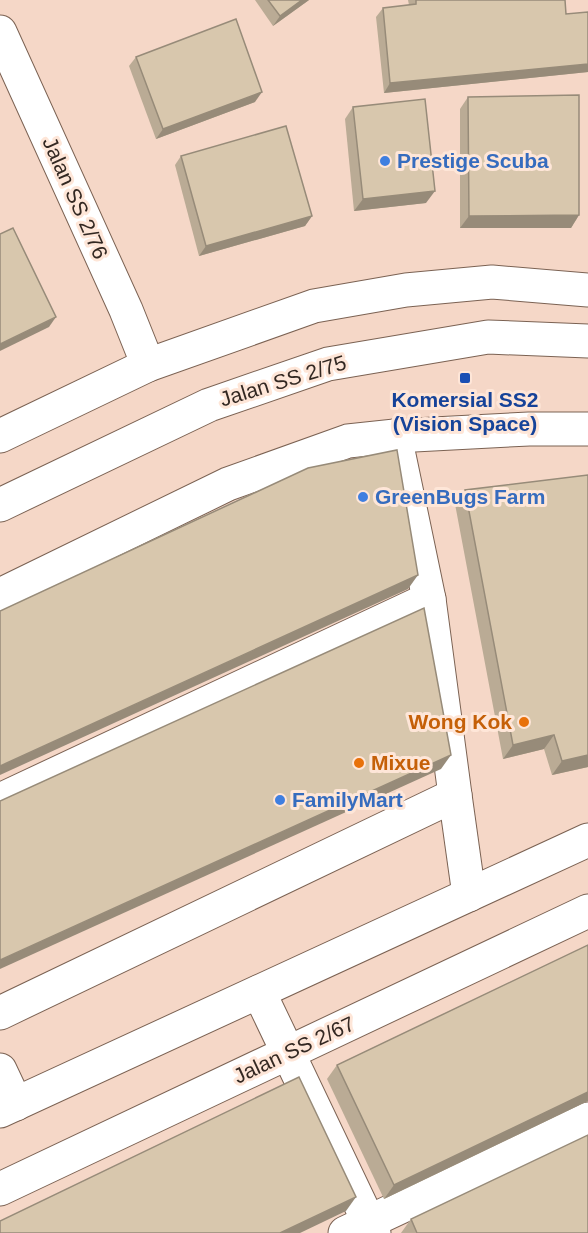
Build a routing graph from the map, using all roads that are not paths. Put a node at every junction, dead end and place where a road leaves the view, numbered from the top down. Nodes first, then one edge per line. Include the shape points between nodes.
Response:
1 (0, 33) edge
2 (588, 290) edge
3 (588, 341) edge
4 (147, 365) junction
5 (588, 429) edge
6 (0, 436) edge
7 (395, 436) junction
8 (0, 505) edge
9 (0, 595) edge
10 (429, 599) junction
11 (455, 795) junction
12 (0, 800) edge
13 (588, 840) edge
14 (469, 895) junction
15 (588, 911) edge
16 (260, 992) junction
17 (0, 1013) edge
18 (290, 1052) junction
19 (0, 1070) edge
20 (8, 1108) edge
21 (588, 1119) edge
22 (0, 1189) edge
23 (363, 1229) edge

1 - 4 street, Jalan SS 2/76 via 126,310
2 - 4 street via 492,282 406,290 315,306
3 - 8 street, Jalan SS 2/75 via 488,337 328,364 209,405
4 - 6 street
5 - 7 street
7 - 9 street via 348,441 228,484
7 - 10 street
10 - 11 street
10 - 12 street
11 - 14 street
11 - 17 street
13 - 14 street
14 - 16 street
15 - 18 street, Jalan SS 2/67
16 - 18 street
16 - 20 street
18 - 22 street, Jalan SS 2/67
18 - 23 street
19 - 20 street
21 - 23 street

